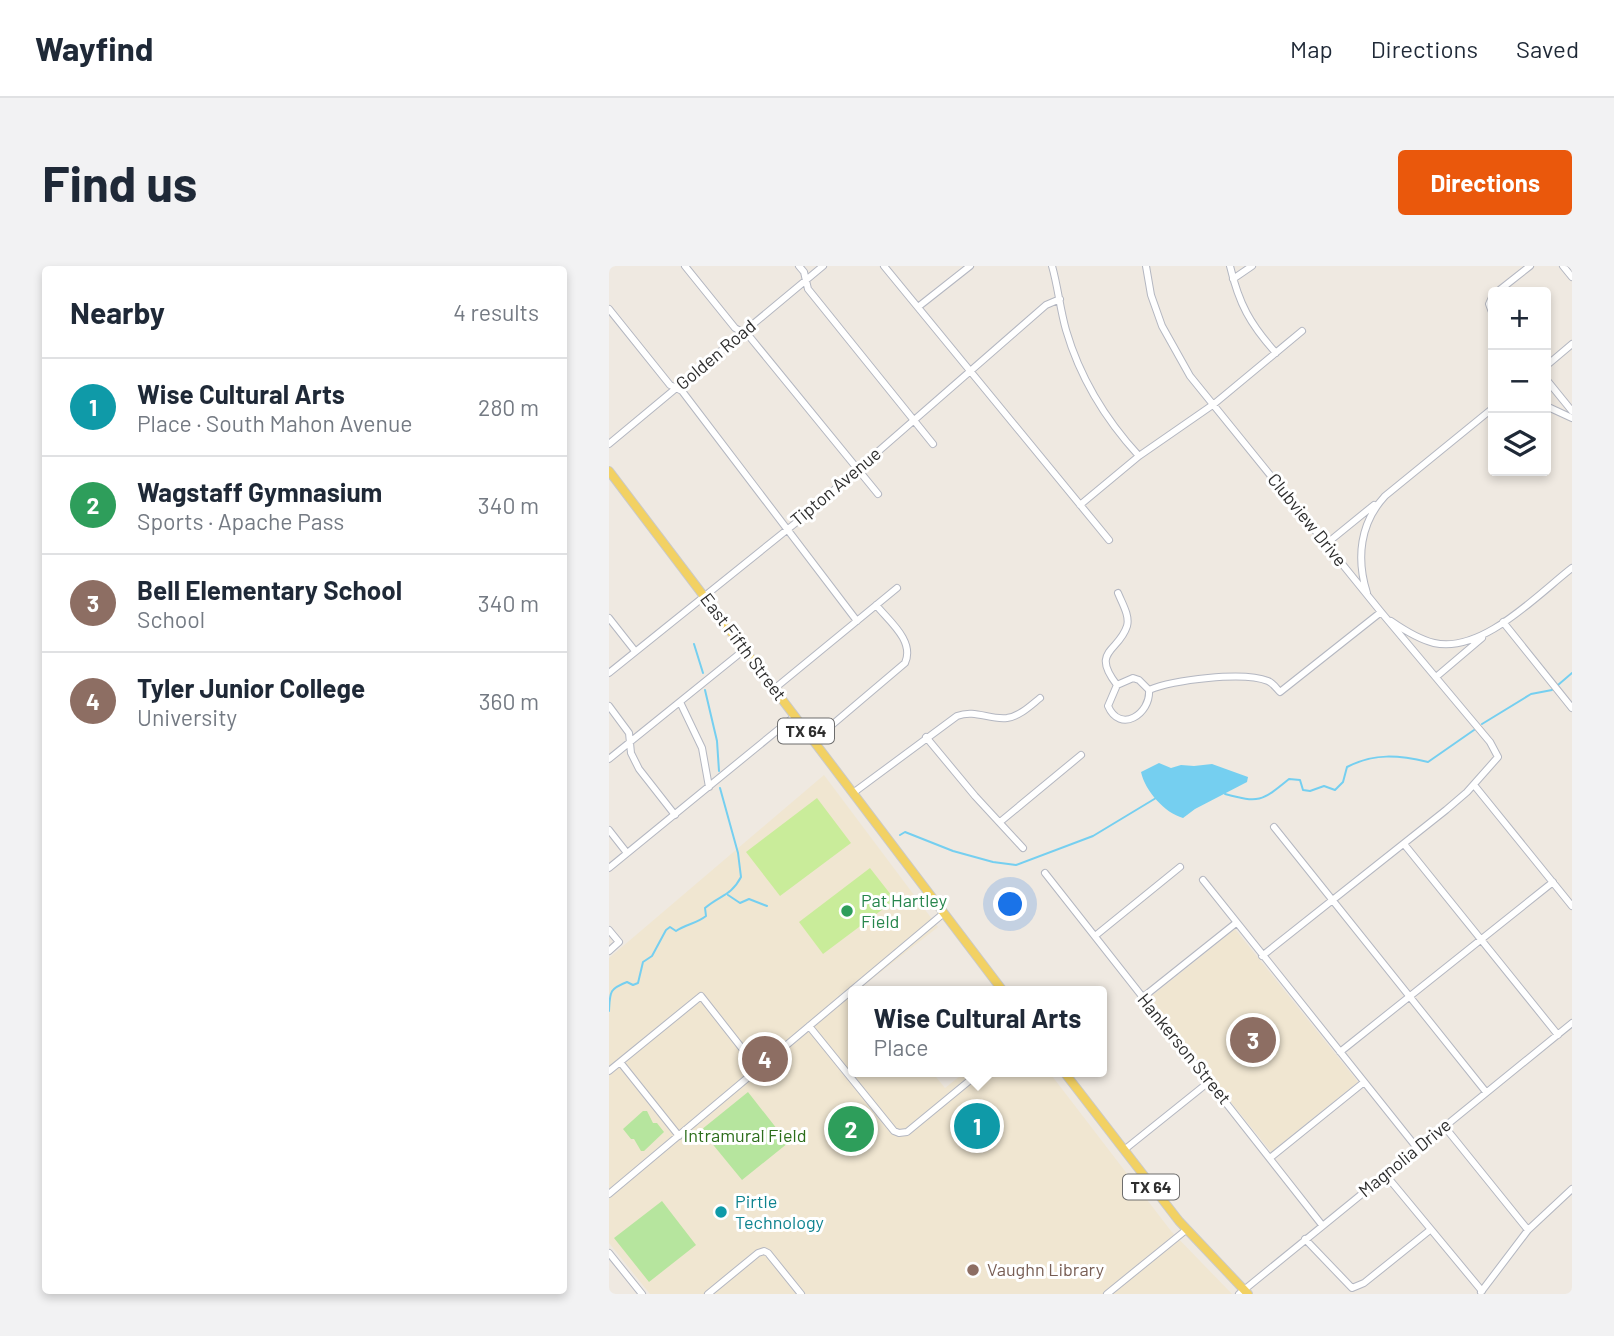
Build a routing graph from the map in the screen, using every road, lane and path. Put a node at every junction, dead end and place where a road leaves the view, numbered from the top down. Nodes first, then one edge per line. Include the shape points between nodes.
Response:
1 (685, 266) edge
2 (799, 266) edge
3 (823, 266) edge
4 (884, 266) edge
5 (970, 266) edge
6 (1052, 266) edge
7 (1146, 266) edge
8 (1230, 266) edge
9 (1252, 266) edge
10 (1530, 266) edge
11 (1563, 266) edge
12 (1572, 277) edge
13 (1233, 279) junction
14 (806, 280) junction
15 (1504, 287) edge
16 (1060, 299) junction
17 (918, 307) junction
18 (609, 309) edge
19 (1302, 331) dead end
20 (741, 333) junction
21 (1572, 344) edge
22 (1276, 353) junction
23 (1551, 362) edge
24 (970, 370) junction
25 (1551, 385) edge
26 (676, 389) junction
27 (1214, 404) junction
28 (1551, 408) edge
29 (1572, 411) edge
30 (1488, 412) edge
31 (1572, 418) edge
32 (914, 420) junction
33 (609, 444) edge
34 (933, 444) dead end
35 (1139, 456) junction
36 (858, 470) junction
37 (609, 471) edge
38 (878, 494) dead end
39 (1385, 496) junction
40 (1080, 505) junction
41 (786, 530) junction
42 (1109, 540) dead end
43 (1326, 544) junction
44 (1572, 568) edge
45 (897, 588) dead end
46 (1118, 593) dead end
47 (704, 595) junction
48 (1369, 597) junction
49 (876, 605) junction
50 (1381, 612) junction
51 (609, 618) edge
52 (1386, 618) junction
53 (857, 621) junction
54 (1503, 622) junction
55 (1488, 633) junction
56 (744, 650) junction
57 (635, 651) junction
58 (609, 673) edge
59 (1436, 677) junction
60 (1117, 685) junction
61 (774, 689) junction
62 (1149, 690) junction
63 (1040, 698) dead end
64 (680, 702) junction
65 (609, 706) edge
66 (1572, 708) edge
67 (795, 716) junction
68 (926, 737) junction
69 (813, 741) junction
70 (629, 742) junction
71 (1081, 755) dead end
72 (609, 759) edge
73 (1474, 785) junction
74 (709, 787) junction
75 (853, 793) junction
76 (675, 815) junction
77 (1000, 822) junction
78 (1274, 827) dead end
79 (609, 830) edge
80 (1404, 844) junction
81 (1023, 848) dead end
82 (627, 853) junction
83 (1179, 867) dead end
84 (609, 868) edge
85 (1045, 873) dead end
86 (1203, 880) dead end
87 (1553, 882) junction
88 (1332, 901) junction
89 (1572, 906) edge
90 (944, 914) junction
91 (1236, 923) junction
92 (609, 930) edge
93 (1095, 936) junction
94 (1481, 940) junction
95 (609, 951) edge
96 (1262, 956) junction
97 (857, 986) edge
98 (999, 986) edge
99 (848, 994) edge
100 (1410, 996) junction
101 (1142, 998) junction
102 (1572, 1023) edge
103 (809, 1026) junction
104 (1558, 1035) junction
105 (1340, 1052) junction
106 (620, 1062) junction
107 (759, 1070) junction
108 (609, 1071) edge
109 (848, 1074) edge
110 (850, 1077) edge
111 (973, 1077) edge
112 (1068, 1077) edge
113 (1210, 1081) junction
114 (1363, 1083) junction
115 (1486, 1092) junction
116 (1444, 1126) junction
117 (679, 1136) junction
118 (1417, 1148) junction
119 (1123, 1150) junction
120 (1270, 1158) junction
121 (1385, 1174) junction
122 (1572, 1189) edge
123 (609, 1194) edge
124 (1322, 1225) junction
125 (1186, 1230) junction
126 (1430, 1230) junction
127 (1528, 1230) junction
128 (1305, 1240) junction
129 (609, 1253) edge
130 (1243, 1293) edge
131 (1481, 1293) edge
132 (642, 1294) edge
133 (708, 1294) edge
134 (801, 1294) edge
135 (1107, 1294) edge

1 - 20 street
2 - 14 street
3 - 14 street, Golden Road
4 - 17 street
5 - 17 street
6 - 16 street
7 - 27 street, Clubview Drive via 1151,295 1169,341 1189,376
8 - 13 street
9 - 13 street
10 - 15 street
11 - 12 street
13 - 22 street via 1248,318
14 - 20 street, Golden Road
14 - 32 street via 808,289
16 - 24 street, Tipton Avenue via 1046,305
16 - 35 street via 1066,330 1091,392 1112,426
17 - 24 street
18 - 26 street
19 - 22 street
20 - 26 street, Golden Road
20 - 36 street via 749,336
21 - 23 street
22 - 27 street
24 - 32 street, Tipton Avenue
24 - 40 street
25 - 29 street
26 - 33 street, Golden Road
26 - 41 street via 682,391
27 - 35 street
27 - 43 street, Clubview Drive
28 - 31 street
30 - 39 street
32 - 34 street
32 - 36 street, Tipton Avenue
35 - 40 street
36 - 38 street
36 - 41 street, Tipton Avenue
37 - 47 main road, East Fifth Street / TX 64
39 - 43 street
39 - 48 street via 1372,513 1362,542 1362,573
40 - 42 street
41 - 47 street, Tipton Avenue
41 - 53 street
43 - 48 street, Clubview Drive
44 - 54 street
45 - 49 street
46 - 60 street via 1128,623 1106,661
47 - 56 main road, East Fifth Street / TX 64
47 - 57 street, Tipton Avenue
48 - 50 street, Clubview Drive
49 - 53 street
49 - 69 street via 904,639 907,657
50 - 52 street, Clubview Drive
50 - 62 street via 1279,692 1267,681 1238,677 1176,681
51 - 57 street
52 - 55 street via 1419,638 1440,644
52 - 59 street, Clubview Drive
53 - 61 street
54 - 55 street
54 - 66 street
55 - 59 street
56 - 61 main road, East Fifth Street / TX 64
56 - 64 street
57 - 58 street, Tipton Avenue
59 - 73 street, Clubview Drive via 1499,757
60 - 62 street via 1133,678
60 - 62 street via 1108,706 1121,720 1133,719 1141,712
61 - 67 main road, East Fifth Street / TX 64
63 - 68 street via 1006,718 963,713
64 - 70 street
64 - 74 street via 702,748
65 - 70 street via 629,733
67 - 69 main road, East Fifth Street / TX 64
67 - 74 street
68 - 75 street
68 - 77 street
69 - 75 main road, East Fifth Street / TX 64
70 - 72 street
70 - 76 street via 639,768
71 - 77 street
73 - 80 street
73 - 87 street
74 - 76 street
75 - 90 main road, East Fifth Street / TX 64
76 - 82 street
77 - 81 street
78 - 88 street
79 - 82 street
80 - 88 street
80 - 94 street
82 - 84 street
83 - 93 street
85 - 93 street, Hankerson Street
86 - 91 street
87 - 89 street
87 - 94 street
88 - 96 street
88 - 100 street
90 - 97 street
90 - 98 main road, East Fifth Street / TX 64
91 - 96 street
91 - 101 street
92 - 95 street via 619,942
93 - 101 street, Hankerson Street
94 - 100 street
94 - 104 street
96 - 105 street
99 - 103 street
100 - 105 street
100 - 115 street
101 - 113 street, Hankerson Street
102 - 104 street, Magnolia Drive
103 - 107 street
103 - 109 street
104 - 115 street, Magnolia Drive
105 - 114 street
106 - 107 street via 701,996
106 - 108 street
106 - 117 street
107 - 117 street
110 - 111 street via 894,1131 902,1134
112 - 119 main road, TX 64
113 - 119 street
113 - 120 street, Hankerson Street
114 - 118 street
114 - 120 street
115 - 116 street, Magnolia Drive
116 - 118 street, Magnolia Drive
116 - 127 street
117 - 123 street
118 - 121 street, Magnolia Drive
119 - 125 main road, TX 64
120 - 124 street, Hankerson Street
121 - 124 street, Magnolia Drive
121 - 126 street
122 - 127 street
124 - 128 street, Magnolia Drive
125 - 130 main road, TX 64
125 - 135 street
126 - 128 street via 1352,1288
126 - 131 street
127 - 131 street
128 - 130 street, Magnolia Drive
129 - 132 street
133 - 134 street via 758,1253 766,1252

